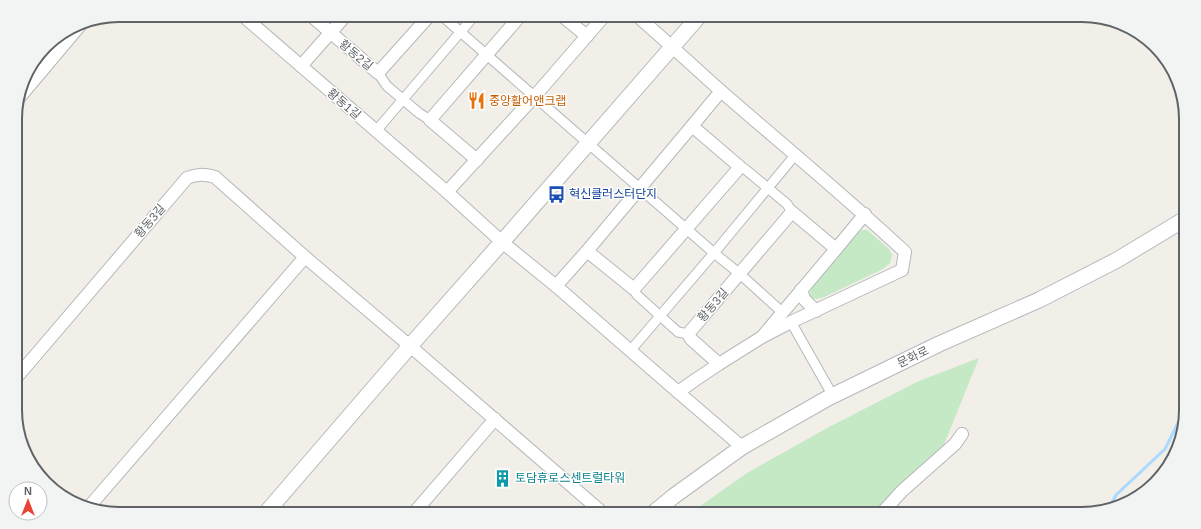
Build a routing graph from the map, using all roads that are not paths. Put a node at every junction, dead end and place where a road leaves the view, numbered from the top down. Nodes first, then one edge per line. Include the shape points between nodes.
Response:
1 (250, 22) edge
2 (318, 22) edge
3 (340, 22) edge
4 (424, 22) edge
5 (449, 22) edge
6 (469, 22) edge
7 (516, 22) edge
8 (570, 22) edge
9 (599, 22) edge
10 (644, 22) edge
11 (694, 22) edge
12 (460, 32) junction
13 (73, 33) edge
14 (330, 33) junction
15 (587, 36) junction
16 (672, 46) junction
17 (486, 55) junction
18 (301, 66) junction
19 (378, 73) junction
20 (27, 89) edge
21 (721, 91) junction
22 (534, 97) junction
23 (403, 100) junction
24 (430, 120) junction
25 (692, 126) junction
26 (376, 132) junction
27 (588, 144) junction
28 (796, 154) junction
29 (477, 160) junction
30 (740, 167) junction
31 (768, 188) junction
32 (640, 189) junction
33 (447, 192) junction
34 (792, 212) junction
35 (865, 214) junction
36 (1179, 223) edge
37 (687, 229) junction
38 (502, 242) junction
39 (836, 249) junction
40 (587, 251) junction
41 (714, 253) junction
42 (305, 257) junction
43 (740, 274) junction
44 (556, 286) junction
45 (634, 289) junction
46 (801, 290) junction
47 (816, 311) junction
48 (782, 312) junction
49 (660, 316) junction
50 (791, 322) junction
51 (688, 334) junction
52 (762, 337) junction
53 (410, 346) junction
54 (630, 351) junction
55 (719, 364) junction
56 (22, 371) edge
57 (678, 392) junction
58 (833, 396) junction
59 (495, 419) junction
60 (962, 434) dead end
61 (742, 447) junction
62 (92, 503) edge
63 (271, 507) edge
64 (419, 507) edge
65 (596, 507) edge
66 (661, 507) edge
67 (887, 507) edge

1 - 18 street, 황동1길
2 - 14 street, 황동2길
3 - 14 street, 황동2길
4 - 19 street, 황동2길
5 - 12 street
6 - 12 street
7 - 17 street
8 - 15 street
9 - 15 street
10 - 16 street
11 - 16 street
12 - 17 street
12 - 23 street
13 - 20 street
14 - 18 street, 황동2길
14 - 19 street, 황동2길
15 - 22 street
16 - 21 street
16 - 27 street
17 - 22 street
17 - 24 street
18 - 26 street, 황동1길
19 - 23 street via 387,86
21 - 25 street
21 - 28 street
22 - 27 street
22 - 29 street
23 - 24 street
23 - 26 street
24 - 29 street
25 - 30 street
25 - 32 street
26 - 33 street, 황동1길
27 - 32 street
27 - 38 street
28 - 31 street
28 - 35 street
29 - 33 street
30 - 31 street
30 - 37 street
31 - 34 street via 788,204
31 - 41 street
32 - 37 street
32 - 40 street
33 - 38 street, 황동1길
34 - 39 street
34 - 43 street, 황동3길
35 - 39 street
35 - 47 street via 905,252 902,270
36 - 58 street, 문화로 via 1116,260 1039,300 939,344
37 - 41 street
37 - 45 street
38 - 44 street
38 - 53 street
39 - 46 street
40 - 44 street
40 - 45 street
41 - 43 street
41 - 49 street
42 - 53 street, 황동3길
42 - 56 street, 황동3길 via 215,177 196,175 187,178
42 - 62 street
43 - 48 street
43 - 51 street, 황동3길
44 - 54 street
45 - 49 street via 637,295
46 - 47 street via 804,299
46 - 48 street
47 - 50 street
48 - 52 street
49 - 51 street via 678,332
49 - 54 street
50 - 52 street
50 - 58 street
51 - 55 street, 황동3길
52 - 55 street
53 - 59 street, 황동3길
53 - 63 street
54 - 57 street
55 - 57 street
57 - 61 street
58 - 61 street, 문화로
59 - 64 street
59 - 65 street, 황동3길
60 - 67 street via 955,444
61 - 66 street, 문화로

